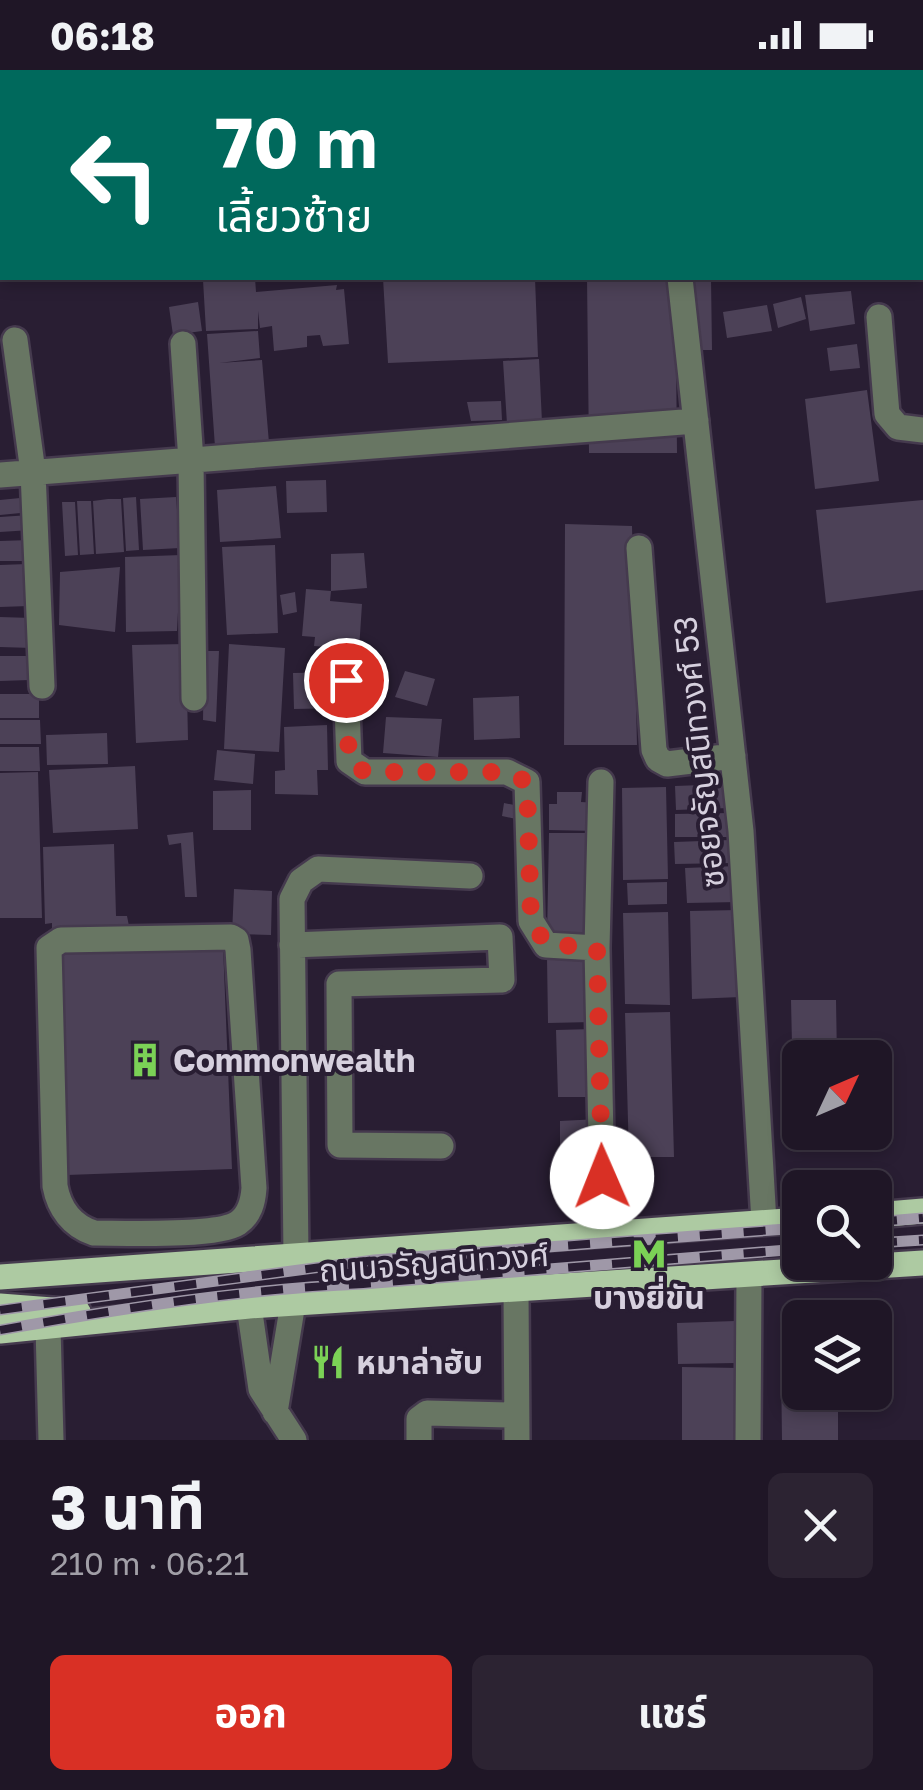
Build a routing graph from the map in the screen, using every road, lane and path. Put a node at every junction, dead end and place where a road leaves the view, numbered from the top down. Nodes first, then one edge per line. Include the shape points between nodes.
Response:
1 (680, 280) edge
2 (878, 318) dead end
3 (16, 340) dead end
4 (183, 344) dead end
5 (696, 421) junction
6 (923, 430) edge
7 (191, 460) junction
8 (33, 472) junction
9 (0, 474) edge
10 (639, 548) dead end
11 (346, 680) dead end
12 (42, 686) dead end
13 (194, 698) dead end
14 (733, 756) junction
15 (602, 782) dead end
16 (470, 876) dead end
17 (292, 945) junction
18 (597, 948) junction
19 (441, 1146) dead end
20 (923, 1212) edge
21 (892, 1214) edge
22 (782, 1221) edge
23 (764, 1222) junction
24 (176, 1232) junction
25 (603, 1233) junction
26 (296, 1256) junction
27 (923, 1263) edge
28 (178, 1265) junction
29 (108, 1270) junction
30 (749, 1275) junction
31 (0, 1276) edge
32 (516, 1290) junction
33 (0, 1293) edge
34 (293, 1303) junction
35 (0, 1306) edge
36 (249, 1306) junction
37 (128, 1316) junction
38 (48, 1327) junction
39 (0, 1331) edge
40 (276, 1412) junction
41 (511, 1420) edge
42 (52, 1440) edge
43 (294, 1440) edge
44 (419, 1440) edge
45 (517, 1440) edge
46 (748, 1440) edge

1 - 5 street, ซอยจรัญสนิทวงศ์ 53
2 - 6 street via 887,414 898,427
3 - 8 street
4 - 7 street
5 - 7 street
5 - 14 street, ซอยจรัญสนิทวงศ์ 53
7 - 8 street
7 - 13 street
8 - 9 street
8 - 12 street
10 - 14 street via 658,759 667,764
11 - 18 street via 349,761 356,768 507,772 527,782 531,921 546,944
14 - 23 street, ซอยจรัญสนิทวงศ์ 53
15 - 18 street
16 - 17 street via 318,869 292,898
17 - 19 street via 500,936 502,980 339,984 340,1145
17 - 26 street
18 - 25 street
20 - 21 main road
22 - 23 main road, ถนนจรัญสนิทวงศ์
23 - 25 main road, ถนนจรัญสนิทวงศ์
24 - 24 street via 88,1232 58,1201 48,953 58,940 227,936 237,944 252,1203 232,1226
24 - 28 street
25 - 26 main road, ถนนจรัญสนิทวงศ์
26 - 28 main road, ถนนจรัญสนิทวงศ์
27 - 30 main road, ถนนจรัญสนิทวงศ์
28 - 29 main road, ถนนจรัญสนิทวงศ์
29 - 31 main road, ถนนจรัญสนิทวงศ์
29 - 33 main road, ถนนจรัญสนิทวงศ์
30 - 32 main road, ถนนจรัญสนิทวงศ์
30 - 46 street
32 - 34 main road, ถนนจรัญสนิทวงศ์
32 - 41 street
34 - 36 main road, ถนนจรัญสนิทวงศ์
34 - 40 street
35 - 37 main road, ถนนจรัญสนิทวงศ์
36 - 37 main road, ถนนจรัญสนิทวงศ์
36 - 40 street via 260,1389
37 - 38 main road, ถนนจรัญสนิทวงศ์
38 - 39 main road, ถนนจรัญสนิทวงศ์
38 - 42 street
40 - 43 street
41 - 44 street via 429,1413 419,1419
41 - 45 street

